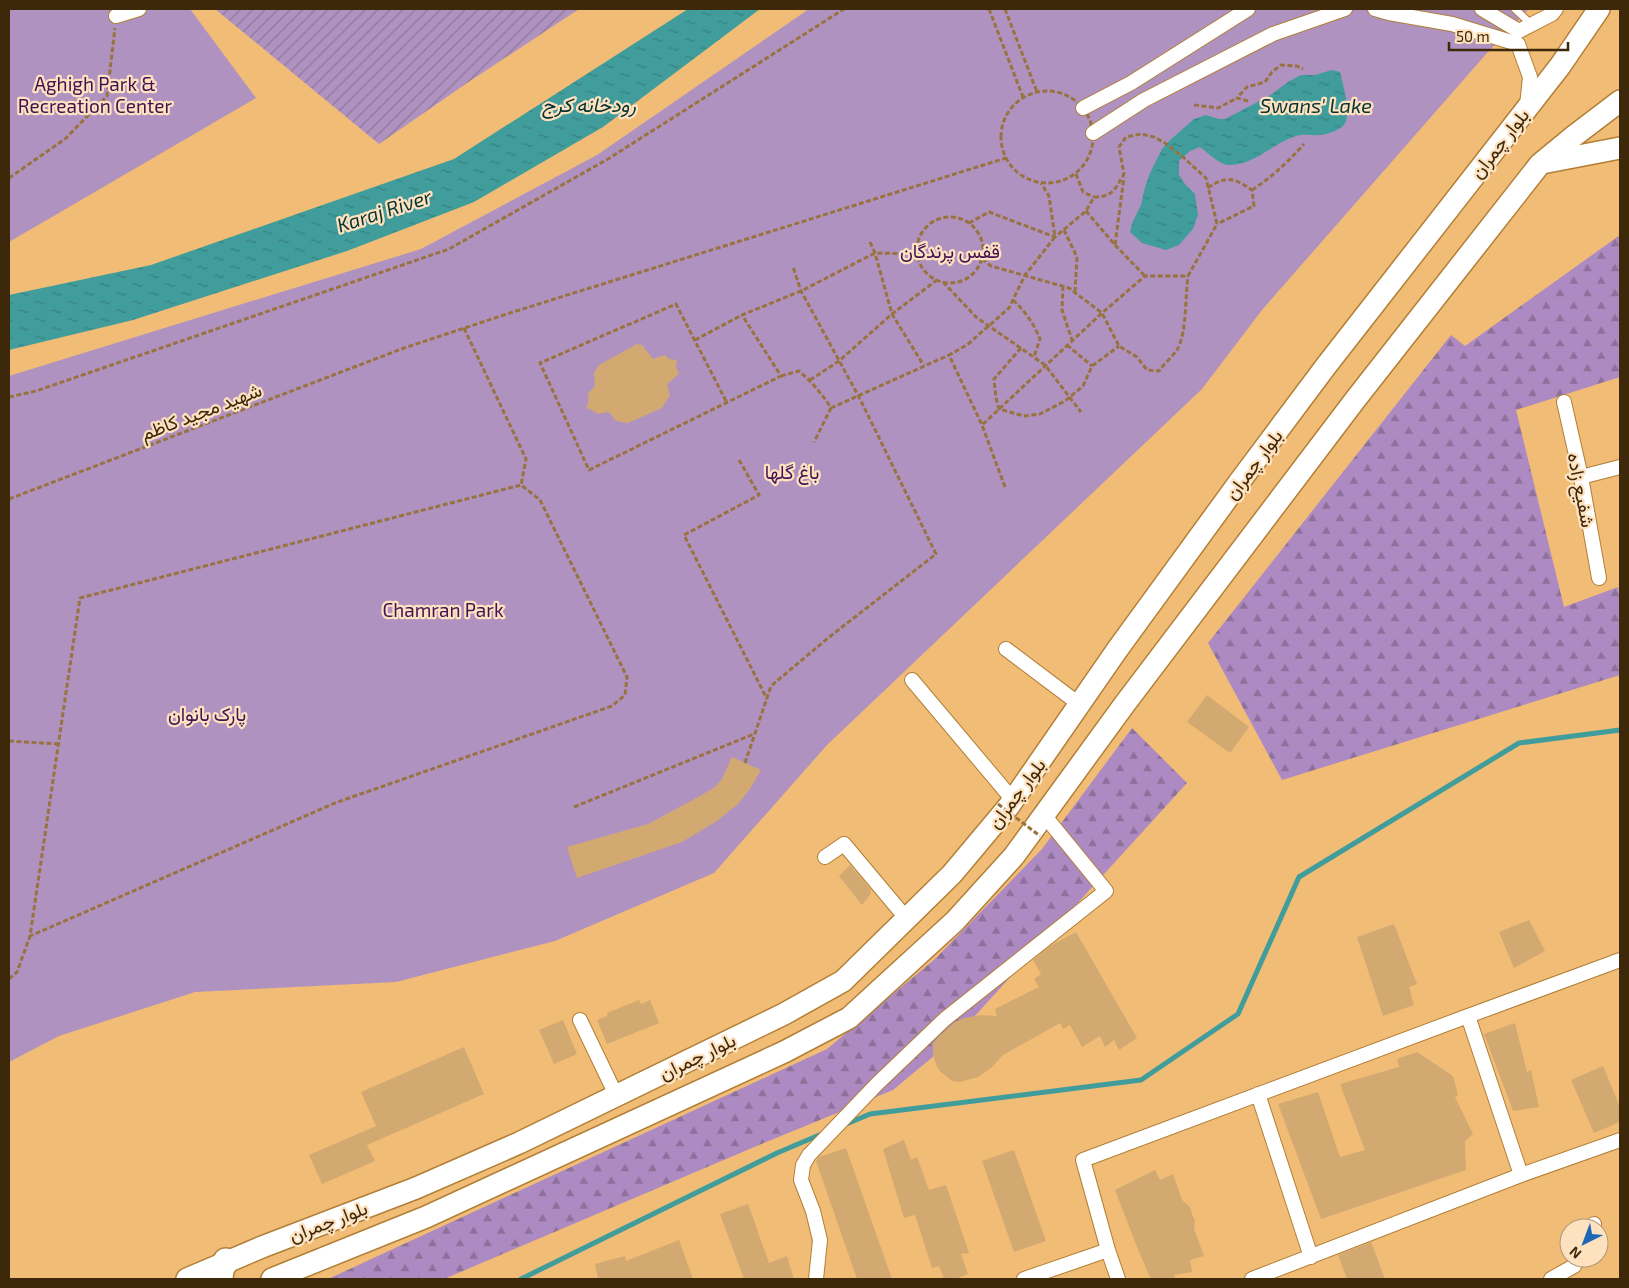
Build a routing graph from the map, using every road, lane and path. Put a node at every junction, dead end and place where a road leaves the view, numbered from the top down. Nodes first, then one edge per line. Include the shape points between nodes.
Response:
1 (139, 9) edge
2 (844, 9) edge
3 (989, 9) edge
4 (1005, 9) edge
5 (1248, 9) edge
6 (1345, 9) edge
7 (1375, 9) edge
8 (1482, 9) edge
9 (1515, 9) edge
10 (1556, 9) edge
11 (1599, 9) edge
12 (116, 16) joint
13 (1522, 33) junction
14 (1303, 69) dead end
15 (1037, 92) junction
16 (1023, 98) junction
17 (1237, 98) junction
18 (1248, 101) dead end
19 (1620, 101) edge
20 (1194, 105) dead end
21 (1083, 108) junction
22 (1527, 108) junction
23 (1093, 132) junction
24 (1304, 144) dead end
25 (1620, 148) edge
26 (1006, 158) junction
27 (1540, 164) junction
28 (1076, 174) junction
29 (1124, 174) junction
30 (9, 178) edge
31 (1041, 183) junction
32 (1208, 188) junction
33 (1252, 190) junction
34 (1094, 197) junction
35 (1086, 211) junction
36 (969, 223) junction
37 (1217, 224) junction
38 (1064, 230) junction
39 (1055, 237) junction
40 (870, 242) dead end
41 (1115, 245) junction
42 (875, 253) junction
43 (918, 254) junction
44 (982, 260) junction
45 (793, 267) dead end
46 (1025, 275) junction
47 (1145, 276) junction
48 (1188, 276) junction
49 (937, 280) junction
50 (943, 282) junction
51 (1063, 286) junction
52 (801, 291) junction
53 (1075, 292) junction
54 (1013, 300) junction
55 (1102, 312) junction
56 (892, 314) junction
57 (742, 315) junction
58 (988, 327) junction
59 (464, 328) junction
60 (695, 340) junction
61 (1072, 340) junction
62 (1067, 345) junction
63 (1119, 346) junction
64 (1021, 348) junction
65 (950, 355) junction
66 (1034, 357) junction
67 (839, 361) junction
68 (1045, 365) junction
69 (924, 366) junction
70 (1092, 366) junction
71 (781, 376) junction
72 (810, 380) junction
73 (9, 397) edge
74 (858, 397) junction
75 (1069, 398) junction
76 (726, 401) junction
77 (1564, 402) dead end
78 (831, 408) junction
79 (999, 409) junction
80 (1082, 412) dead end
81 (982, 425) junction
82 (814, 442) dead end
83 (739, 460) dead end
84 (1620, 467) edge
85 (1580, 477) junction
86 (521, 484) junction
87 (1005, 487) dead end
88 (9, 499) edge
89 (1599, 578) dead end
90 (1006, 649) dead end
91 (912, 680) dead end
92 (767, 699) junction
93 (1079, 704) junction
94 (755, 734) junction
95 (9, 742) edge
96 (58, 744) junction
97 (745, 763) dead end
98 (1005, 802) junction
99 (574, 807) dead end
100 (1044, 814) junction
101 (1040, 836) dead end
102 (825, 857) dead end
103 (906, 918) junction
104 (30, 936) junction
105 (1620, 960) edge
106 (9, 978) edge
107 (1468, 1016) junction
108 (580, 1020) dead end
109 (1258, 1094) junction
110 (616, 1095) junction
111 (1620, 1140) edge
112 (1521, 1175) junction
113 (1108, 1250) junction
114 (1311, 1257) junction
115 (1571, 1268) edge
116 (223, 1270) edge
117 (187, 1279) edge
118 (272, 1279) edge
119 (816, 1279) edge
120 (1024, 1279) edge
121 (1118, 1279) edge
122 (1252, 1279) edge
123 (1552, 1279) edge

1 - 12 street
2 - 73 path via 608,159 449,249 45,388
3 - 16 path
4 - 15 path
5 - 21 street via 1131,84
6 - 23 street via 1272,34 1144,100
7 - 13 street
8 - 13 street
9 - 13 lane
10 - 13 street
11 - 22 main road, بلوار چمران
12 - 30 path via 107,96 65,139
13 - 22 street via 1530,77
14 - 17 path via 1282,65 1265,82 1248,86
15 - 16 path
15 - 21 path via 1062,94
16 - 26 path via 1013,106 1001,131
17 - 18 path
17 - 20 path via 1218,108
19 - 27 main road, بلوار چمران
21 - 23 path
22 - 93 main road, بلوار چمران via 1297,404
23 - 28 path via 1092,148
24 - 33 path via 1285,165
25 - 27 main road
26 - 31 path via 1015,170
26 - 59 path, شهید مجید کاظم
27 - 100 main road, بلوار چمران via 1349,408
28 - 31 path via 1059,181
28 - 34 path via 1083,192
29 - 32 path via 1119,146 1126,137 1141,134 1165,143 1184,158 1206,178
29 - 34 path via 1106,197
29 - 41 path
31 - 39 path via 1049,196
32 - 33 path via 1220,179 1238,181
32 - 37 path
33 - 37 path via 1254,206
34 - 35 path
35 - 38 path
35 - 41 path
36 - 39 path via 989,212
36 - 43 path via 949,217 930,224 922,232
36 - 44 path via 982,239
37 - 48 path
38 - 39 path
38 - 53 path via 1077,258
39 - 46 path
40 - 42 path
41 - 47 path
42 - 43 path
42 - 52 path
42 - 56 path
43 - 49 path via 927,274
44 - 46 path via 991,266
44 - 50 path via 970,278
45 - 52 path
46 - 51 path
46 - 54 path
47 - 48 path
47 - 55 path
48 - 63 path via 1183,329 1177,349 1159,371 1147,370 1137,357
49 - 50 path
49 - 56 path
50 - 58 path
51 - 53 path
51 - 61 path via 1062,310
52 - 57 path
52 - 67 path
53 - 55 path
54 - 58 path via 1010,308
54 - 66 path via 1034,325 1040,339
55 - 61 path
55 - 63 path
56 - 67 path
56 - 69 path
57 - 60 path
57 - 71 path
58 - 64 path
58 - 65 path
59 - 86 path via 526,459
59 - 88 path, شهید مجید کاظم
60 - 76 path
60 - 76 path via 676,304 540,363 589,470
61 - 62 path
62 - 68 path
62 - 70 path
63 - 70 path
64 - 66 path
64 - 79 path via 994,379
65 - 69 path
65 - 81 path
66 - 68 path
67 - 72 path
67 - 74 path
68 - 75 path
68 - 79 path
69 - 74 path
70 - 75 path via 1083,386
71 - 72 path via 799,372
71 - 76 path
72 - 78 path
74 - 78 path
74 - 92 path via 936,554 772,686
75 - 79 path via 1040,414 1024,416
75 - 80 path
77 - 85 street, شفیع زاده
78 - 82 path
79 - 81 path
81 - 87 path
83 - 92 path via 760,495 684,535
84 - 85 street
85 - 89 street, شفیع زاده
86 - 96 path via 80,598
86 - 104 path via 540,500 627,677 624,695 612,706 335,803
90 - 93 street
91 - 98 street
92 - 94 path
93 - 98 main road, بلوار چمران
94 - 97 path
94 - 99 path
95 - 96 path
96 - 104 path
98 - 101 path, bridge
98 - 103 main road, بلوار چمران via 952,874
100 - 118 main road, بلوار چمران via 1014,856 955,921 849,1018 784,1052 443,1209
100 - 119 street via 1106,891 945,1019 809,1155 803,1165 801,1180 820,1240
102 - 103 street via 844,844
103 - 110 main road, بلوار چمران via 843,981 784,1014
104 - 106 path via 17,972
105 - 107 street
107 - 109 street
107 - 112 street
108 - 110 street
109 - 113 street via 1083,1160
109 - 114 street
110 - 116 main road, بلوار چمران via 520,1143
111 - 112 street
112 - 114 street
113 - 120 street
113 - 121 street
114 - 122 street
115 - 123 street
116 - 117 main road, بلوار چمران

